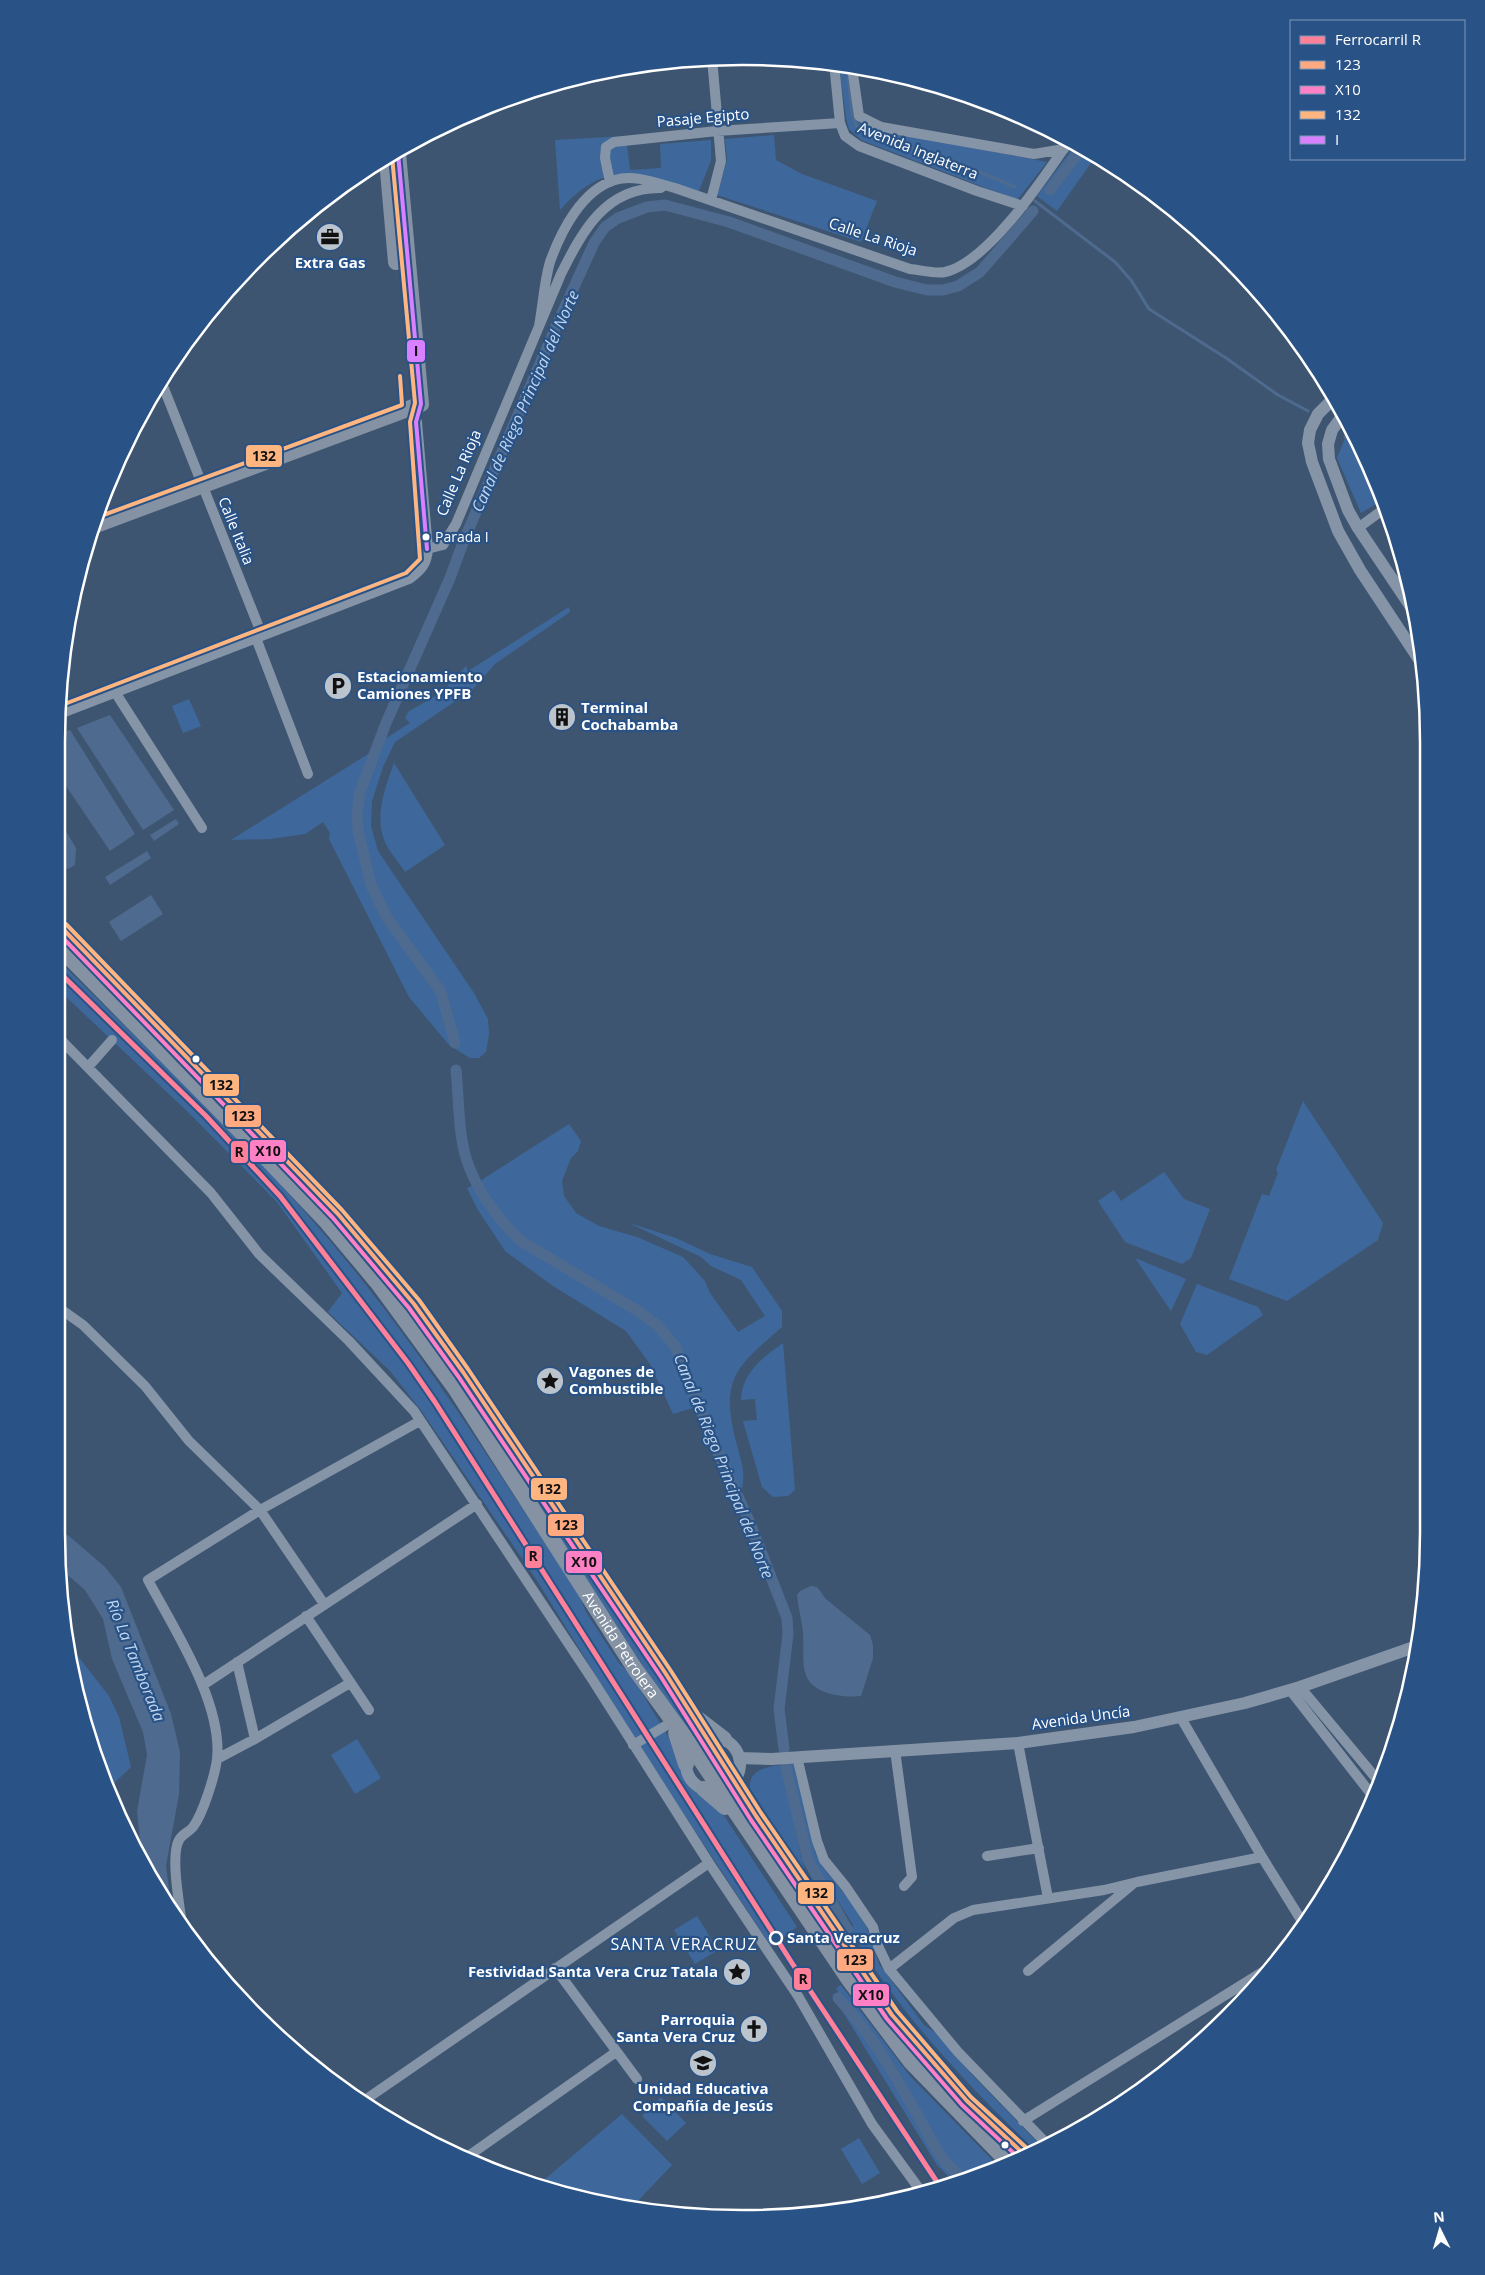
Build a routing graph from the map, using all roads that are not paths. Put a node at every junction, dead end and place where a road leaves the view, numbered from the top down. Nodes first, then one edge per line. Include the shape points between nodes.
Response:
1 (713, 66) edge
2 (835, 72) edge
3 (853, 75) edge
4 (840, 123) junction
5 (717, 131) junction
6 (1063, 146) edge
7 (1065, 147) edge
8 (398, 160) edge
9 (388, 166) edge
10 (610, 182) junction
11 (674, 188) junction
12 (711, 200) junction
13 (1022, 206) junction
14 (398, 217) junction
15 (539, 326) junction
16 (165, 390) edge
17 (1329, 403) edge
18 (415, 412) junction
19 (1338, 421) edge
20 (202, 485) junction
21 (1379, 512) edge
22 (101, 524) edge
23 (1358, 528) junction
24 (427, 549) junction
25 (1404, 596) edge
26 (259, 636) junction
27 (1414, 651) edge
28 (115, 692) junction
29 (66, 711) edge
30 (308, 774) dead end
31 (202, 828) dead end
32 (65, 931) edge
33 (65, 953) edge
34 (112, 1040) dead end
35 (66, 1044) edge
36 (89, 1066) junction
37 (65, 1312) edge
38 (420, 1421) junction
39 (477, 1504) junction
40 (260, 1510) junction
41 (324, 1604) junction
42 (306, 1616) junction
43 (1410, 1648) edge
44 (236, 1662) junction
45 (350, 1683) junction
46 (203, 1685) junction
47 (1295, 1689) junction
48 (369, 1710) dead end
49 (690, 1713) junction
50 (1181, 1718) junction
51 (672, 1722) junction
52 (255, 1738) junction
53 (706, 1738) junction
54 (724, 1739) junction
55 (1018, 1743) junction
56 (633, 1745) junction
57 (692, 1747) junction
58 (895, 1750) junction
59 (797, 1757) junction
60 (217, 1759) junction
61 (686, 1764) junction
62 (738, 1768) junction
63 (1374, 1776) edge
64 (704, 1789) junction
65 (720, 1790) junction
66 (1369, 1790) edge
67 (746, 1813) junction
68 (1039, 1848) junction
69 (987, 1856) dead end
70 (1262, 1857) junction
71 (709, 1863) junction
72 (1136, 1882) junction
73 (904, 1886) dead end
74 (1048, 1898) junction
75 (180, 1911) edge
76 (1300, 1918) edge
77 (555, 1968) junction
78 (889, 1969) junction
79 (1028, 1971) dead end
80 (1253, 1978) edge
81 (616, 2052) junction
82 (637, 2079) dead end
83 (368, 2098) edge
84 (1023, 2121) junction
85 (1042, 2140) edge
86 (1020, 2150) edge
87 (473, 2154) edge
88 (1004, 2157) edge
89 (918, 2187) edge

1 - 5 street
2 - 4 street, Avenida Inglaterra
3 - 6 street, Avenida Inglaterra via 859,116 881,127 1034,154
4 - 5 street, Pasaje Egipto
4 - 13 street, Avenida Inglaterra via 845,136 859,146
5 - 10 street, Pasaje Egipto via 614,142 606,147
5 - 12 street via 721,160
7 - 13 street, Calle La Rioja
8 - 14 highway
9 - 14 highway
10 - 11 street, Calle La Rioja via 639,178
10 - 15 street, Calle La Rioja via 583,202 563,232 550,263
11 - 12 street, Calle La Rioja
11 - 15 street, Calle La Rioja via 647,188 620,196 597,215 578,239
12 - 13 street, Calle La Rioja via 910,269 944,272 980,252
14 - 18 highway
15 - 24 street, Calle La Rioja via 456,524 443,545
16 - 20 street, Calle Italia
17 - 27 street via 1318,414 1310,430 1308,443 1312,462 1338,531
18 - 20 highway
18 - 24 street
19 - 23 street via 1328,444 1329,459
20 - 22 highway
20 - 26 street, Calle Italia
21 - 23 street
23 - 25 street
24 - 26 street via 426,561 409,578
26 - 28 street
26 - 30 street, Calle Italia
28 - 29 street
28 - 31 street
32 - 49 highway, Avenida Petrolera via 338,1214 414,1304 474,1388
33 - 51 highway, Avenida Petrolera via 254,1145 327,1222 378,1283 455,1388 635,1670
34 - 36 street
35 - 36 street
36 - 38 street via 211,1193 259,1254 349,1341
37 - 40 street via 83,1325 145,1386 189,1442
38 - 39 street
38 - 40 street
39 - 41 street
39 - 56 street
40 - 41 street
40 - 46 street via 148,1580
41 - 42 street
42 - 44 street
42 - 45 street
43 - 47 street, Avenida Uncía
44 - 46 street
44 - 52 street
45 - 48 street
45 - 52 street
46 - 60 street via 212,1708
47 - 50 street, Avenida Uncía
47 - 63 street
47 - 66 street
49 - 53 highway, Avenida Petrolera
49 - 54 highway
50 - 55 street, Avenida Uncía
50 - 70 street
51 - 56 street
51 - 57 highway, Avenida Petrolera
51 - 61 highway
52 - 60 street
53 - 54 street
53 - 57 street
53 - 62 highway, Avenida Petrolera
54 - 62 street via 734,1748
55 - 58 street, Avenida Uncía
55 - 68 street
56 - 71 street
57 - 61 street
57 - 65 highway, Avenida Petrolera
58 - 59 street, Avenida Uncía
58 - 73 street via 912,1877
59 - 62 street, Avenida Uncía
59 - 78 street via 824,1860 872,1927
60 - 75 street via 211,1786 193,1826 179,1839 174,1858
61 - 64 street via 690,1779
62 - 65 street
62 - 67 highway, Avenida Petrolera
64 - 65 street
64 - 67 highway
65 - 67 highway, Avenida Petrolera
67 - 86 highway via 892,2015 967,2101
67 - 88 highway via 850,1981 912,2062
68 - 69 street
68 - 74 street
70 - 72 street
70 - 76 street
71 - 77 street
71 - 89 street via 798,1996 872,2124
72 - 74 street
72 - 79 street
74 - 78 street via 972,1910 954,1918
77 - 81 street
77 - 83 street
78 - 84 street via 932,2023
80 - 84 street
81 - 82 street
81 - 87 street
84 - 85 street

